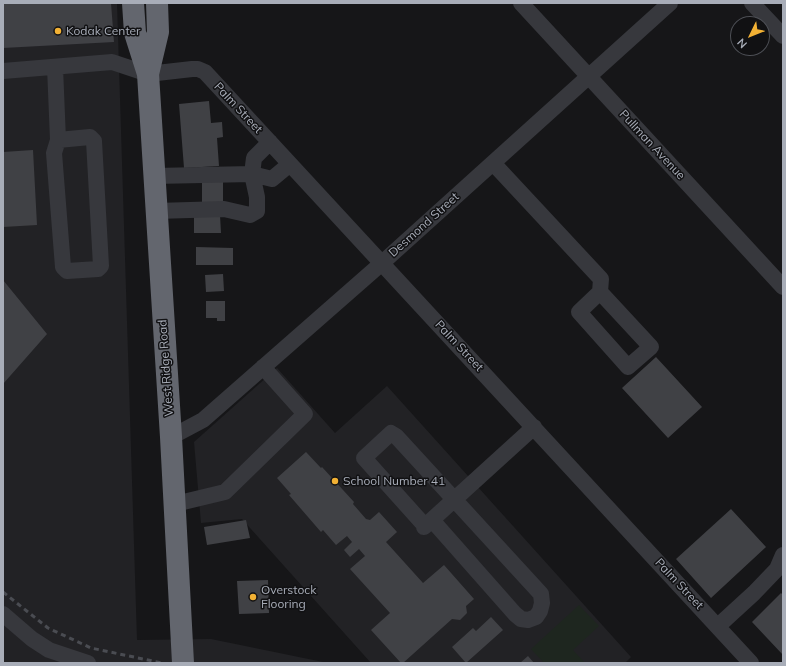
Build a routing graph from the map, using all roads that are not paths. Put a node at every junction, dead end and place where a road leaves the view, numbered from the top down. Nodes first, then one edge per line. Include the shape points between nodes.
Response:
1 (133, 3) edge
2 (157, 3) edge
3 (521, 3) edge
4 (670, 3) edge
5 (752, 3) edge
6 (783, 36) edge
7 (54, 67) junction
8 (3, 71) edge
9 (148, 74) junction
10 (588, 77) junction
11 (58, 140) junction
12 (270, 142) junction
13 (493, 163) junction
14 (290, 164) junction
15 (252, 174) junction
16 (154, 176) junction
17 (156, 211) junction
18 (382, 263) junction
19 (783, 288) edge
20 (600, 292) junction
21 (263, 367) junction
22 (534, 427) junction
23 (171, 437) junction
24 (453, 500) junction
25 (174, 504) junction
26 (425, 526) junction
27 (783, 555) edge
28 (3, 614) edge
29 (718, 626) junction
30 (88, 663) edge
31 (183, 663) edge
32 (751, 663) edge

1 - 9 highway, West Ridge Road via 135,33
2 - 9 highway, West Ridge Road via 158,32
3 - 10 street, Pullman Avenue
4 - 10 street, Desmond Street
5 - 6 street
7 - 8 street
7 - 9 street via 112,62
7 - 11 street
9 - 12 street, Palm Street via 192,69 205,72
9 - 16 highway, West Ridge Road
10 - 13 street, Desmond Street
10 - 19 street, Pullman Avenue
11 - 11 street via 90,137 94,140 101,266 98,269 67,271 63,267 54,153
12 - 14 street, Palm Street
12 - 15 street via 254,158
13 - 18 street, Desmond Street
13 - 20 street via 601,279
14 - 15 street via 272,179
14 - 18 street, Palm Street
15 - 16 street
15 - 17 street via 257,196 257,211 250,215 224,209
16 - 17 highway, West Ridge Road
17 - 23 highway, West Ridge Road
18 - 21 street, Desmond Street
18 - 22 street, Palm Street
20 - 20 street via 651,347 628,367 579,312
21 - 23 street, Desmond Street via 203,420
21 - 25 street via 305,414 224,492
22 - 24 street
22 - 29 street, Palm Street
23 - 25 highway, West Ridge Road
24 - 26 street
24 - 26 street via 391,433 364,458
24 - 26 street via 541,594 542,603 536,617 528,620 515,614
25 - 31 highway, West Ridge Road
27 - 29 street via 777,569
28 - 30 street via 49,650
29 - 32 street, Palm Street

